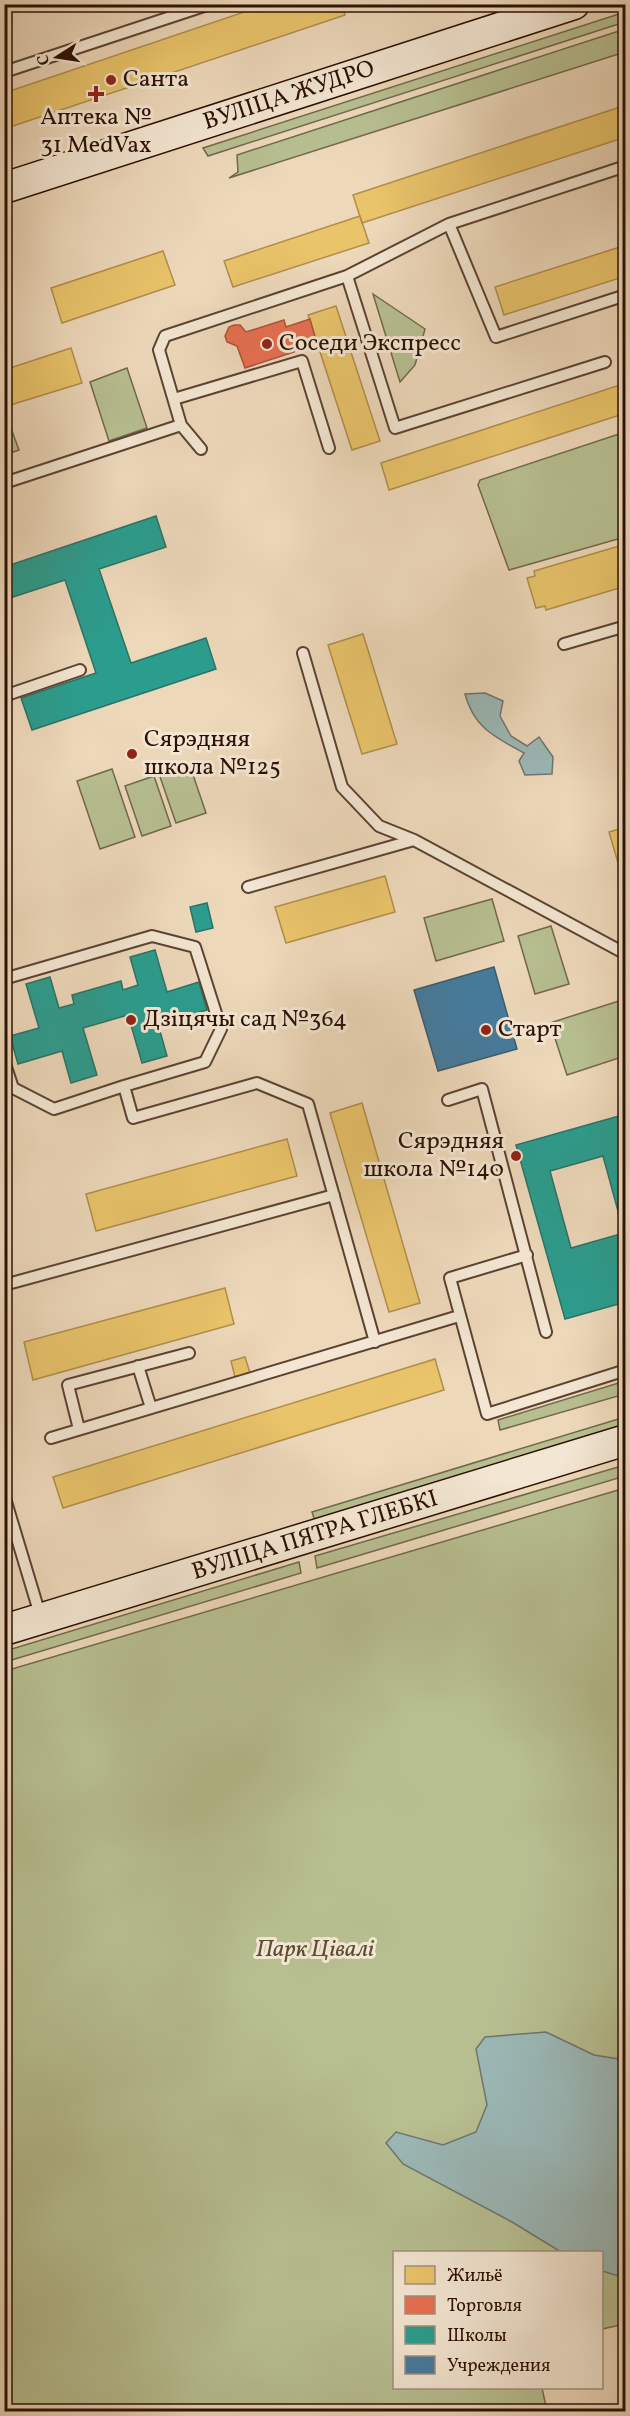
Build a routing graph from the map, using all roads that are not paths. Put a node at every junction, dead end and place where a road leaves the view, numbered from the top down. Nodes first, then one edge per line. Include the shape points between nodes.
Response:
1 (210, 4) edge
2 (574, 4) edge
3 (4, 72) edge
4 (626, 166) edge
5 (4, 188) edge
6 (449, 224) junction
7 (347, 276) junction
8 (626, 295) edge
9 (605, 362) dead end
10 (174, 399) junction
11 (181, 425) junction
12 (201, 448) dead end
13 (329, 448) dead end
14 (4, 483) edge
15 (626, 626) edge
16 (564, 644) dead end
17 (303, 653) dead end
18 (80, 670) dead end
19 (4, 696) edge
20 (414, 840) junction
21 (248, 887) dead end
22 (626, 954) edge
23 (4, 983) edge
24 (4, 1061) edge
25 (124, 1086) junction
26 (448, 1100) dead end
27 (334, 1195) junction
28 (527, 1255) junction
29 (4, 1285) edge
30 (459, 1316) junction
31 (546, 1332) dead end
32 (375, 1342) junction
33 (189, 1353) dead end
34 (138, 1366) junction
35 (626, 1370) edge
36 (151, 1408) junction
37 (79, 1429) junction
38 (51, 1438) dead end
39 (626, 1440) edge
40 (4, 1495) edge
41 (41, 1620) junction
42 (4, 1630) edge

1 - 3 lane
2 - 5 main road, ВУЛІЦА ЖУДРО
4 - 6 lane
6 - 7 lane
6 - 8 lane via 496,337
7 - 9 lane via 395,429
7 - 10 lane via 165,336 159,350
10 - 11 lane
10 - 13 lane via 302,361
11 - 12 lane
11 - 14 lane
15 - 16 lane
17 - 20 lane via 342,787 380,826
18 - 19 lane
20 - 21 lane
20 - 22 lane
23 - 25 lane via 7,978 152,936 195,947 221,1029 205,1062
24 - 25 lane via 13,1088 54,1108
25 - 27 lane via 133,1118 258,1083 309,1104
26 - 28 lane via 482,1089
27 - 29 lane
27 - 32 lane
28 - 30 lane via 450,1278
28 - 31 lane
30 - 32 lane
30 - 35 lane via 487,1414
32 - 36 lane
33 - 34 lane
34 - 36 lane
34 - 37 lane via 68,1385
36 - 37 lane
37 - 38 lane
39 - 41 main road, ВУЛІЦА ПЯТРА ГЛЕБКІ
40 - 41 lane
41 - 42 main road, ВУЛІЦА ПЯТРА ГЛЕБКІ

